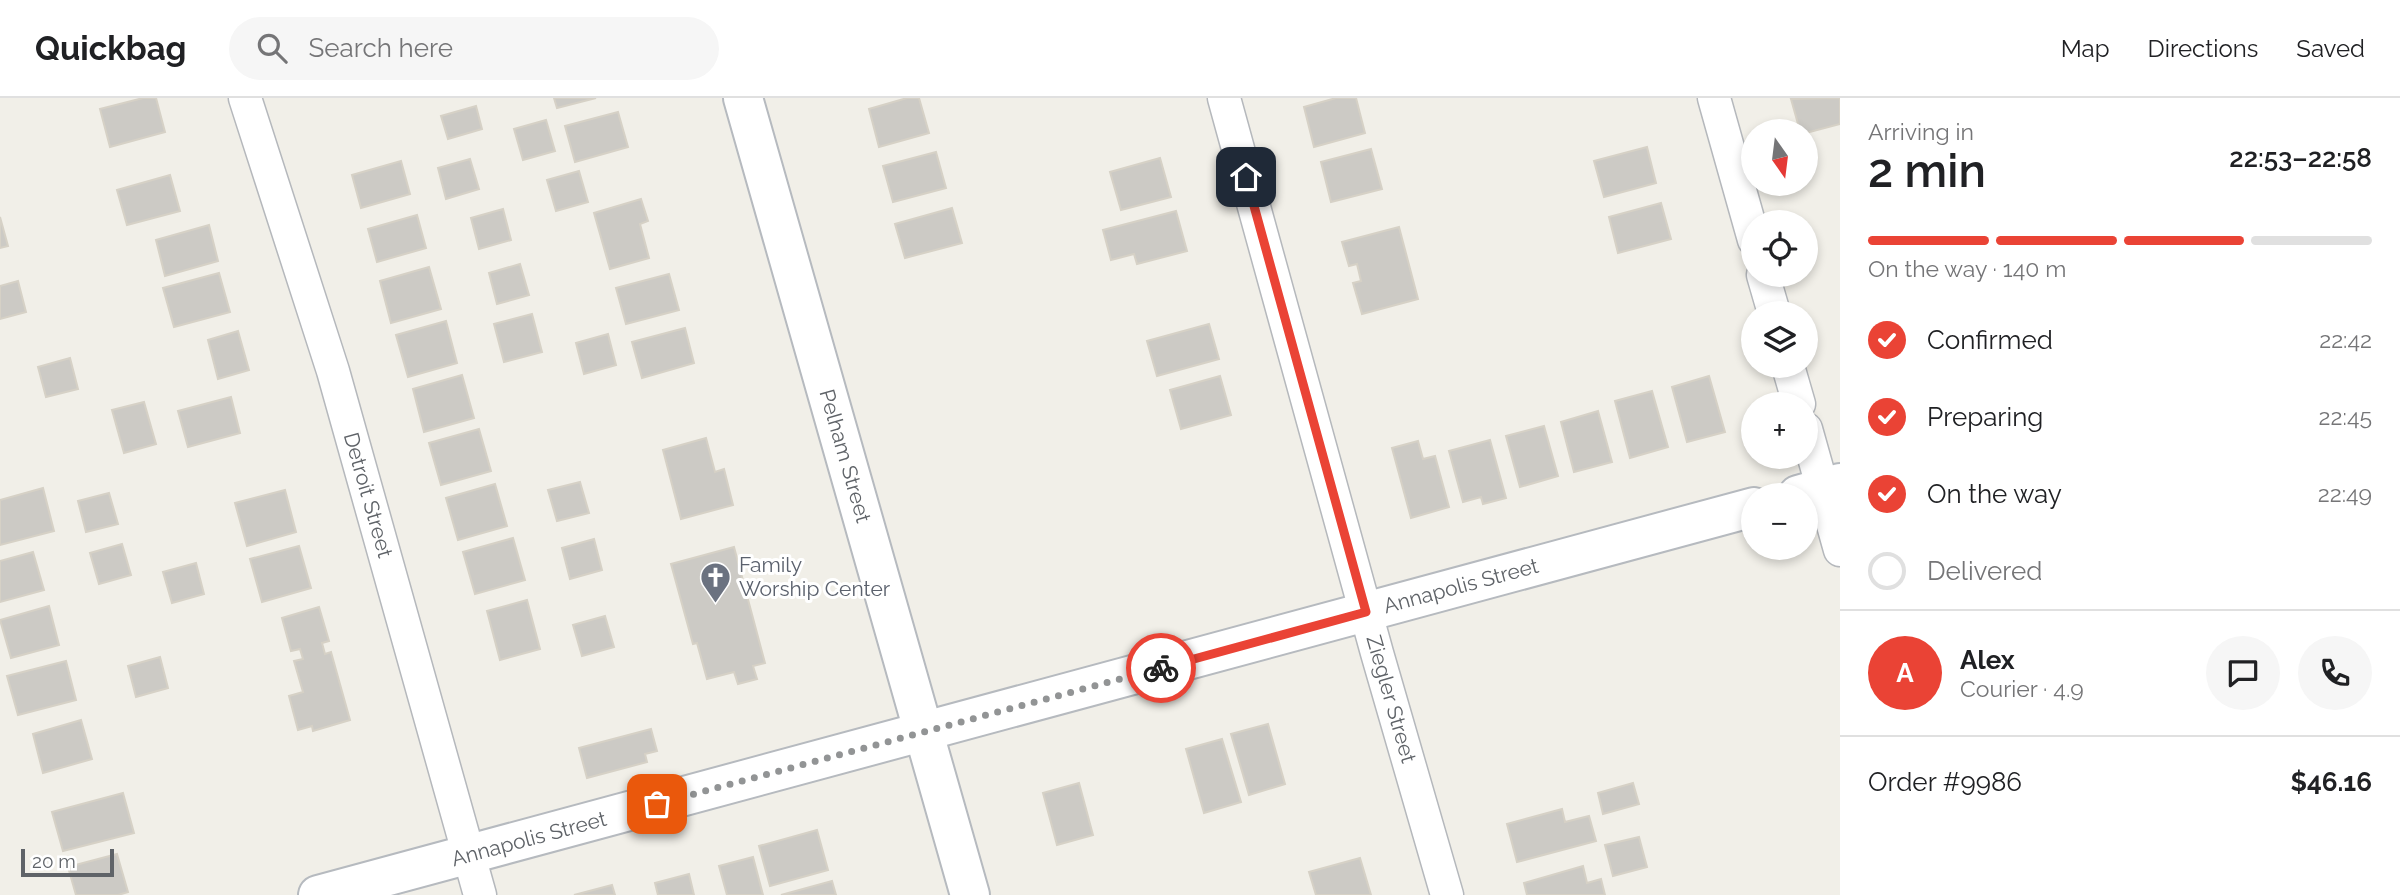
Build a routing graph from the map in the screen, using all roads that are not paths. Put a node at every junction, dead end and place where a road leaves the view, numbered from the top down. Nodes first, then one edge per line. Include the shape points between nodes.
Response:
1 (245, 98) edge
2 (743, 98) edge
3 (1224, 98) edge
4 (1714, 98) edge
5 (1746, 210) edge
6 (1815, 469) edge
7 (1820, 489) edge
8 (1741, 511) edge
9 (1840, 550) edge
10 (1366, 612) junction
11 (924, 732) junction
12 (469, 855) junction
13 (318, 895) edge
14 (480, 895) edge
15 (970, 895) edge
16 (1447, 895) edge

1 - 12 street, Detroit Street via 333,371
2 - 11 street, Pelham Street
3 - 10 street, Ziegler Street
4 - 5 street
6 - 7 street
7 - 9 street
8 - 10 street, Annapolis Street
10 - 11 street, Annapolis Street
10 - 16 street, Ziegler Street
11 - 12 street, Annapolis Street
11 - 15 street, Pelham Street
12 - 13 street, Annapolis Street
12 - 14 street, Detroit Street

